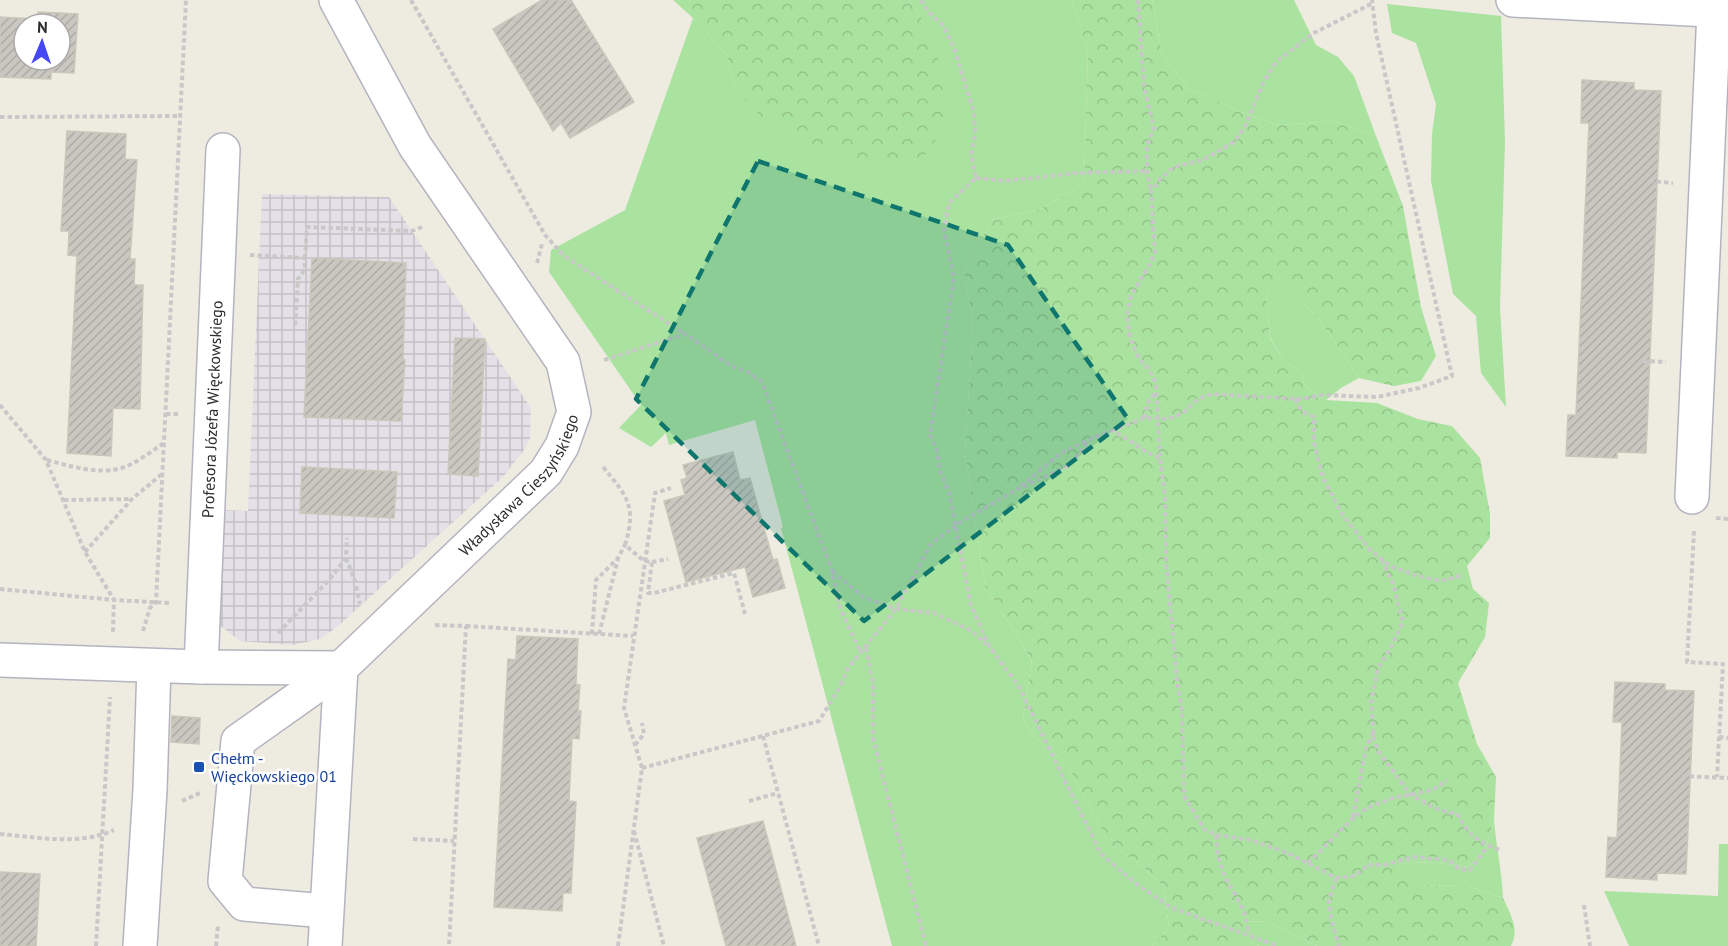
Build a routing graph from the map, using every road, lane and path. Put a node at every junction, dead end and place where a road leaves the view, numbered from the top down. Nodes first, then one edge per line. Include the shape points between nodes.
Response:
1 (186, 0) edge
2 (336, 0) edge
3 (411, 0) edge
4 (921, 0) edge
5 (1138, 0) edge
6 (1513, 0) edge
7 (1371, 2) edge
8 (1721, 11) edge
9 (182, 116) junction
10 (0, 117) edge
11 (223, 150) dead end
12 (1147, 171) junction
13 (976, 178) junction
14 (1649, 182) dead end
15 (1678, 183) dead end
16 (1151, 192) junction
17 (422, 227) dead end
18 (542, 244) dead end
19 (260, 255) dead end
20 (305, 258) junction
21 (536, 268) dead end
22 (295, 328) dead end
23 (686, 334) junction
24 (603, 360) dead end
25 (1643, 361) dead end
26 (1670, 362) dead end
27 (1156, 393) junction
28 (1296, 399) junction
29 (1, 407) edge
30 (1144, 418) junction
31 (1158, 418) junction
32 (1112, 431) junction
33 (1092, 438) junction
34 (164, 443) junction
35 (1160, 458) junction
36 (46, 460) junction
37 (603, 467) dead end
38 (162, 474) junction
39 (671, 488) dead end
40 (1016, 490) junction
41 (1692, 497) joint
42 (132, 499) junction
43 (63, 500) junction
44 (957, 524) junction
45 (347, 538) dead end
46 (625, 544) junction
47 (85, 552) junction
48 (346, 558) junction
49 (618, 558) junction
50 (668, 559) dead end
51 (1382, 560) junction
52 (644, 561) junction
53 (652, 562) junction
54 (832, 572) junction
55 (1464, 575) dead end
56 (0, 589) edge
57 (114, 600) junction
58 (896, 609) junction
59 (361, 614) dead end
60 (745, 614) dead end
61 (430, 625) dead end
62 (466, 626) junction
63 (592, 634) junction
64 (599, 634) junction
65 (633, 636) junction
66 (271, 640) dead end
67 (113, 642) dead end
68 (989, 646) junction
69 (866, 648) junction
70 (860, 651) junction
71 (0, 660) edge
72 (154, 666) junction
73 (201, 667) junction
74 (341, 668) junction
75 (111, 688) dead end
76 (642, 723) dead end
77 (1374, 731) junction
78 (763, 736) junction
79 (1719, 737) junction
80 (1728, 738) edge
81 (635, 746) junction
82 (642, 768) junction
83 (1682, 776) dead end
84 (1717, 777) junction
85 (1728, 778) edge
86 (1448, 780) dead end
87 (778, 793) junction
88 (1411, 795) junction
89 (749, 801) dead end
90 (1353, 818) junction
91 (634, 829) junction
92 (0, 834) edge
93 (1216, 835) junction
94 (101, 836) junction
95 (413, 839) dead end
96 (454, 842) junction
97 (1488, 846) junction
98 (1500, 850) dead end
99 (1308, 863) junction
100 (1336, 878) junction
101 (1584, 905) dead end
102 (326, 911) junction
103 (1249, 934) junction
104 (217, 937) dead end
105 (96, 946) edge
106 (140, 946) edge
107 (216, 946) edge
108 (325, 946) edge
109 (449, 946) edge
110 (618, 946) edge
111 (664, 946) edge
112 (819, 946) edge
113 (926, 946) edge
114 (1278, 946) edge
115 (1339, 946) edge
116 (1590, 946) edge

1 - 9 path
2 - 74 street, Władysława Cieszyńskiego via 416,146 563,362 574,412 562,446 546,472
3 - 23 path via 545,235 564,256
4 - 13 path via 944,26 955,51 974,113 971,155
5 - 12 path via 1144,86 1154,129 1147,145
6 - 8 street
7 - 16 path via 1314,33 1276,62 1234,142 1203,160 1174,167
7 - 28 path via 1452,376 1377,397 1323,395
8 - 41 street
9 - 10 path
9 - 34 path
11 - 73 street, Profesora Józefa Więckowskiego
12 - 13 path via 1005,181
12 - 16 path
13 - 44 path via 949,203 944,230 954,278 930,435
14 - 15 path
16 - 27 path via 1155,252 1131,296 1127,315 1130,338 1156,383
17 - 20 path via 412,231 307,226
18 - 21 path
19 - 20 path
20 - 22 path via 305,269 298,279
23 - 24 path
23 - 54 path via 730,366 762,382
25 - 26 path
27 - 30 path via 1149,400
27 - 31 path
28 - 31 path via 1212,394 1198,399 1184,413
28 - 51 path via 1303,412 1314,417 1314,443 1323,477 1342,514
29 - 36 path
30 - 31 path
30 - 32 path
31 - 35 path
32 - 33 path
32 - 35 path
33 - 40 path via 1061,453
33 - 40 path via 1068,466
34 - 36 path via 120,469 99,470
34 - 38 path
35 - 93 path via 1182,712 1184,796 1204,829
36 - 43 path
37 - 46 path via 623,491 629,506 631,526
38 - 42 path
38 - 57 path via 156,602
39 - 52 path via 655,493
40 - 44 path
41 - 79 path via 1695,518 1687,662 1723,664
42 - 43 path
42 - 47 path
43 - 47 path
44 - 58 path via 931,544
44 - 68 path via 971,604
45 - 48 path
46 - 49 path
46 - 52 path
47 - 57 path
48 - 59 path via 356,581
48 - 66 path
49 - 63 path via 597,580
49 - 64 path
50 - 53 path
51 - 55 path via 1418,576 1441,581
51 - 77 path via 1403,622 1378,668 1371,703
52 - 53 path
52 - 65 path
53 - 60 path via 648,593 654,594 734,573
54 - 58 path via 863,597
54 - 70 path via 840,608
56 - 57 path
57 - 67 path
58 - 68 path via 934,613 972,631
58 - 69 path
61 - 62 path
62 - 63 path
62 - 96 path
63 - 64 path
64 - 65 path
65 - 81 path via 624,708
68 - 103 path via 1018,685 1101,854 1172,908
69 - 70 path
69 - 113 path via 873,684 873,738
70 - 78 path via 819,721
71 - 72 street
72 - 73 street
72 - 106 street
73 - 74 street
74 - 102 street
74 - 102 street, Władysława Cieszyńskiego via 238,741 225,881 244,903
75 - 94 path
76 - 81 path via 644,734
77 - 88 path via 1378,751
77 - 90 path via 1366,748
78 - 82 path
78 - 87 path
79 - 80 path
79 - 84 path
81 - 82 path
82 - 91 path
83 - 84 path
84 - 85 path
86 - 88 path via 1432,790
87 - 89 path
87 - 112 path
88 - 90 path via 1393,798
88 - 97 path via 1458,815 1466,831
90 - 99 path
91 - 110 path
91 - 111 path
92 - 94 path via 75,840
93 - 99 path via 1251,840
93 - 103 path via 1218,857 1244,911
94 - 105 path
95 - 96 path
96 - 109 path
97 - 98 path
97 - 100 path via 1470,870 1459,869 1449,860 1414,857 1384,866 1368,866 1354,876
99 - 100 path
100 - 115 path via 1329,900
101 - 116 path
102 - 108 street
103 - 114 path
104 - 107 path

